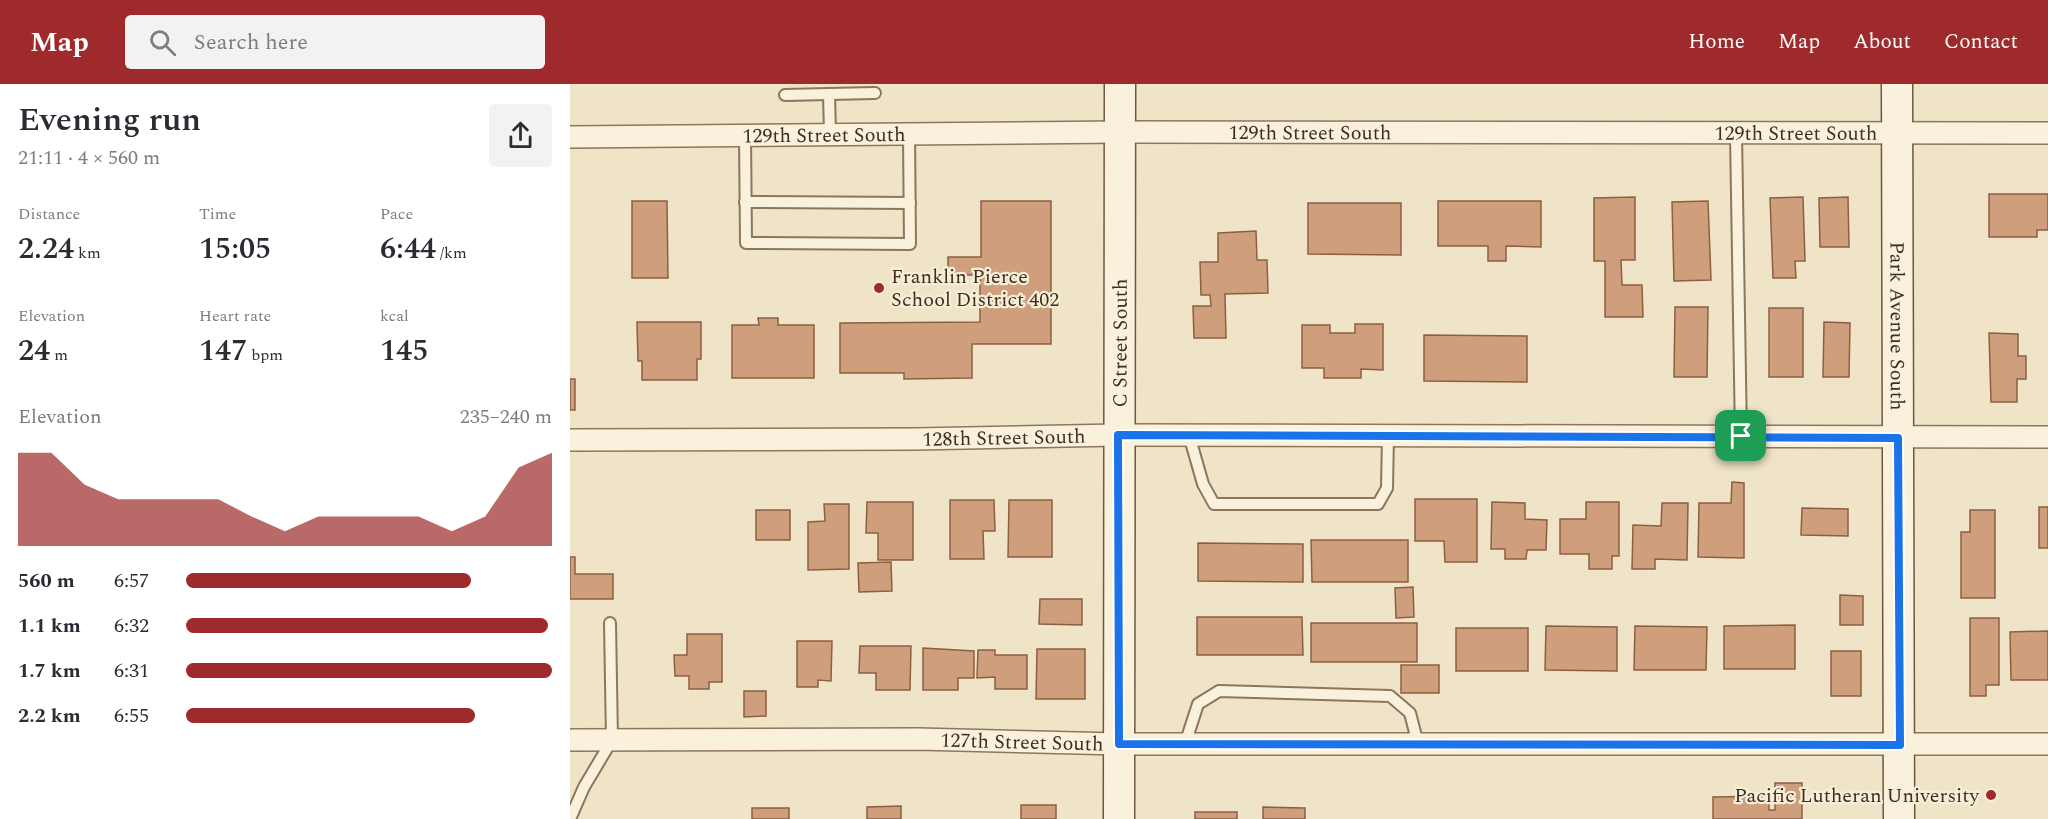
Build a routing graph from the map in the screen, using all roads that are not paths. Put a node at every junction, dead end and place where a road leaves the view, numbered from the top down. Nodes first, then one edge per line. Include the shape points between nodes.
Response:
1 (1120, 84) edge
2 (1897, 84) edge
3 (875, 93) dead end
4 (830, 94) junction
5 (785, 95) dead end
6 (1120, 132) junction
7 (2048, 133) edge
8 (745, 134) junction
9 (830, 134) junction
10 (909, 134) junction
11 (1736, 134) junction
12 (1898, 135) junction
13 (570, 137) edge
14 (745, 202) junction
15 (910, 203) junction
16 (1118, 435) junction
17 (1189, 435) junction
18 (1388, 435) junction
19 (1741, 436) junction
20 (2048, 437) edge
21 (1898, 438) junction
22 (570, 440) edge
23 (610, 623) dead end
24 (570, 740) edge
25 (612, 740) junction
26 (1119, 744) junction
27 (1185, 744) junction
28 (1418, 744) junction
29 (2048, 744) edge
30 (1900, 745) junction
31 (570, 819) edge
32 (1119, 819) edge
33 (1899, 819) edge

1 - 6 street, C Street South
2 - 12 street, Park Avenue South
3 - 4 lane
4 - 5 lane
4 - 9 lane
6 - 10 street, 129th Street South
6 - 11 street, 129th Street South
6 - 16 street, C Street South
7 - 12 street, 129th Street South
8 - 9 street, 129th Street South
8 - 13 street, 129th Street South
8 - 14 lane
9 - 10 street, 129th Street South
10 - 15 lane
11 - 12 street, 129th Street South
11 - 19 lane
12 - 21 street, Park Avenue South
14 - 15 lane
14 - 15 lane via 746,243 910,243
16 - 17 street, 128th Street South
16 - 22 street, 128th Street South
16 - 26 street, C Street South
17 - 18 street, 128th Street South
17 - 18 lane via 1203,484 1214,504 1378,504 1387,488
18 - 19 street, 128th Street South
19 - 21 street, 128th Street South
20 - 21 street, 128th Street South
21 - 30 street, Park Avenue South
23 - 25 lane
24 - 25 street, 127th Street South
25 - 26 street, 127th Street South via 918,738
25 - 31 lane
26 - 27 street, 127th Street South
26 - 32 street, C Street South
27 - 28 street, 127th Street South
27 - 28 lane via 1198,704 1219,691 1390,696 1410,713
28 - 30 street, 127th Street South
29 - 30 street, 127th Street South
30 - 33 street, Park Avenue South

